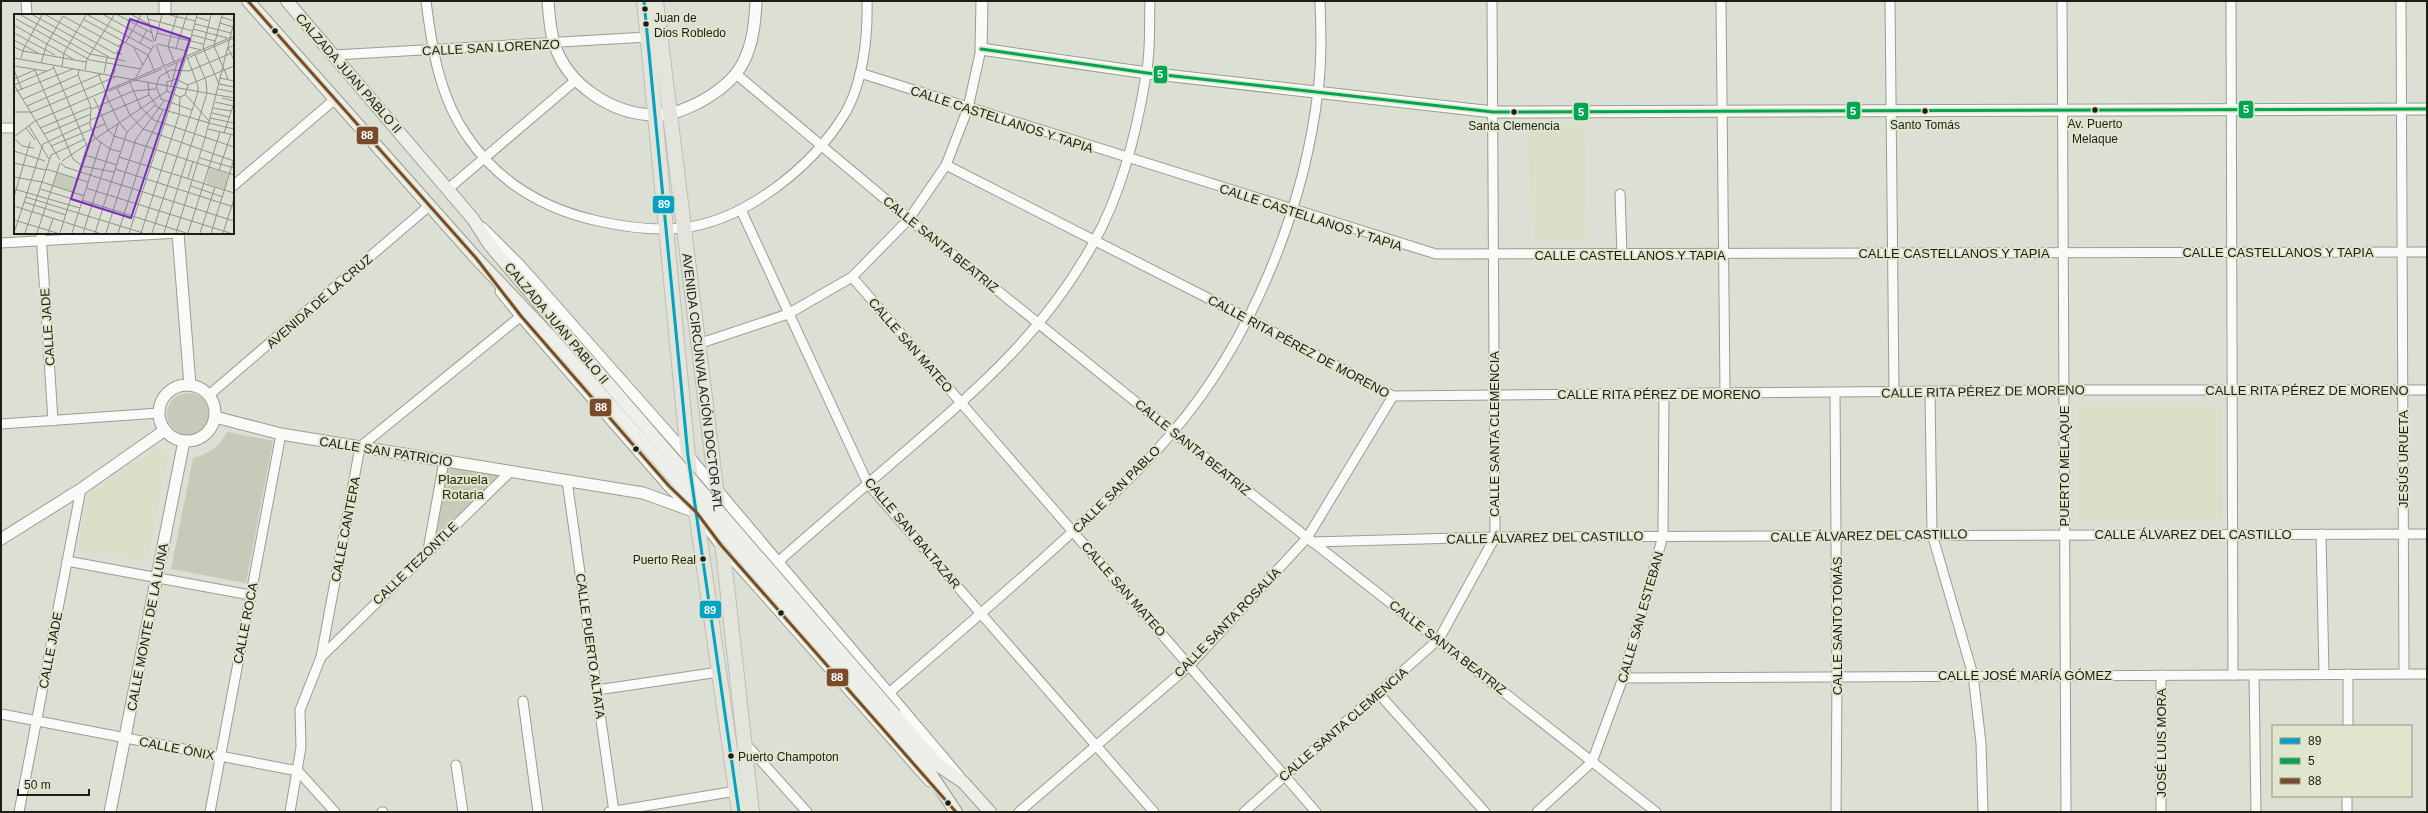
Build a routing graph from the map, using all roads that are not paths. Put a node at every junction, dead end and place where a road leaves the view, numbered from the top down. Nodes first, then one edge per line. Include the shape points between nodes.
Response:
1 (26, 1) edge
2 (164, 1) edge
3 (248, 1) edge
4 (287, 1) edge
5 (426, 1) edge
6 (548, 1) edge
7 (644, 1) edge
8 (656, 1) edge
9 (756, 1) edge
10 (867, 1) edge
11 (982, 1) edge
12 (1150, 1) edge
13 (1320, 1) edge
14 (1492, 1) edge
15 (1721, 1) edge
16 (1890, 1) edge
17 (2062, 1) edge
18 (2231, 1) edge
19 (2401, 1) edge
20 (26, 14) edge
21 (165, 14) edge
22 (648, 37) junction
23 (554, 43) junction
24 (981, 49) junction
25 (432, 51) junction
26 (334, 55) junction
27 (860, 73) junction
28 (1147, 73) junction
29 (736, 74) junction
30 (576, 80) junction
31 (1318, 91) junction
32 (334, 100) junction
33 (968, 108) junction
34 (2232, 109) junction
35 (2402, 109) junction
36 (2427, 109) edge
37 (1891, 110) junction
38 (2063, 110) junction
39 (1722, 111) junction
40 (1493, 112) junction
41 (662, 115) junction
42 (1, 128) edge
43 (14, 128) edge
44 (822, 146) junction
45 (483, 157) junction
46 (1127, 159) junction
47 (946, 165) junction
48 (234, 185) edge
49 (448, 189) junction
50 (1620, 194) dead end
51 (429, 206) junction
52 (741, 210) junction
53 (1293, 210) junction
54 (909, 218) junction
55 (473, 219) junction
56 (684, 228) junction
57 (666, 229) junction
58 (144, 234) edge
59 (178, 234) edge
60 (41, 237) edge
61 (1095, 241) junction
62 (1, 243) edge
63 (2232, 252) junction
64 (2402, 252) junction
65 (2427, 252) edge
66 (2063, 253) junction
67 (1622, 254) junction
68 (1723, 254) junction
69 (1892, 254) junction
70 (1493, 255) junction
71 (476, 258) junction
72 (852, 277) junction
73 (788, 314) junction
74 (521, 316) junction
75 (1247, 318) junction
76 (1040, 324) junction
77 (698, 344) junction
78 (190, 385) junction
79 (2064, 390) junction
80 (2232, 390) junction
81 (2403, 390) junction
82 (2427, 390) edge
83 (1930, 391) junction
84 (1894, 392) junction
85 (1725, 393) junction
86 (1835, 393) junction
87 (1664, 394) junction
88 (209, 395) junction
89 (1494, 395) junction
90 (1393, 396) junction
91 (961, 404) junction
92 (159, 413) junction
93 (215, 417) junction
94 (53, 421) junction
95 (1, 424) edge
96 (165, 430) junction
97 (667, 432) junction
98 (1173, 432) junction
99 (281, 434) junction
100 (184, 441) junction
101 (360, 447) junction
102 (642, 453) junction
103 (688, 456) junction
104 (444, 460) junction
105 (511, 471) junction
106 (567, 481) junction
107 (868, 484) junction
108 (716, 487) junction
109 (80, 489) junction
110 (697, 513) junction
111 (1073, 531) junction
112 (1932, 534) junction
113 (2064, 534) junction
114 (2233, 534) junction
115 (2321, 534) junction
116 (2404, 534) junction
117 (2427, 534) edge
118 (1663, 536) junction
119 (1836, 536) junction
120 (758, 537) junction
121 (1495, 537) junction
122 (1, 539) edge
123 (1309, 540) junction
124 (721, 545) junction
125 (428, 550) junction
126 (67, 561) junction
127 (779, 561) junction
128 (737, 562) junction
129 (156, 576) junction
130 (250, 595) junction
131 (981, 614) junction
132 (1439, 639) junction
133 (321, 657) junction
134 (1190, 665) junction
135 (719, 672) junction
136 (2254, 674) junction
137 (2324, 674) junction
138 (2348, 674) junction
139 (2404, 674) junction
140 (2427, 674) edge
141 (1973, 675) junction
142 (2065, 675) junction
143 (2161, 675) junction
144 (2233, 675) junction
145 (1624, 678) junction
146 (1837, 678) junction
147 (597, 690) junction
148 (889, 693) junction
149 (1379, 694) junction
150 (523, 701) dead end
151 (1, 714) edge
152 (891, 718) junction
153 (37, 720) junction
154 (2348, 725) edge
155 (125, 738) junction
156 (743, 741) junction
157 (1096, 746) junction
158 (220, 756) junction
159 (1592, 762) junction
160 (456, 765) dead end
161 (298, 771) junction
162 (1284, 776) junction
163 (963, 782) junction
164 (736, 791) junction
165 (2347, 797) edge
166 (952, 807) edge
167 (19, 812) edge
168 (110, 812) edge
169 (210, 812) edge
170 (290, 812) edge
171 (335, 812) edge
172 (463, 812) edge
173 (538, 812) edge
174 (612, 812) edge
175 (739, 812) edge
176 (752, 812) edge
177 (806, 812) edge
178 (990, 812) edge
179 (1020, 812) edge
180 (1154, 812) edge
181 (1244, 812) edge
182 (1316, 812) edge
183 (1485, 812) edge
184 (1537, 812) edge
185 (1656, 812) edge
186 (1836, 812) edge
187 (1983, 812) edge
188 (2066, 812) edge
189 (2162, 812) edge
190 (2256, 812) edge
191 (2347, 812) edge

1 - 20 street
2 - 21 street
3 - 32 main road, CALZADA JUAN PABLO II
4 - 26 main road, CALZADA JUAN PABLO II
5 - 25 street
6 - 23 street
7 - 22 main road, AVENIDA CIRCUNVALACIÓN DOCTOR ATL
8 - 41 main road, AVENIDA CIRCUNVALACIÓN DOCTOR ATL
9 - 29 street via 753,36
10 - 27 street via 868,25
11 - 24 street
12 - 28 street
13 - 31 street, CALLE SAN PABLO
14 - 40 street, CALLE SANTA CLEMENCIA
15 - 39 street
16 - 37 street
17 - 38 street, PUERTO MELAQUE
18 - 34 street
19 - 35 street, JESÚS URUETA
22 - 23 street, CALLE SAN LORENZO
22 - 41 main road, AVENIDA CIRCUNVALACIÓN DOCTOR ATL
23 - 25 street, CALLE SAN LORENZO
23 - 30 street
24 - 28 street
24 - 33 street
25 - 26 street, CALLE SAN LORENZO
25 - 45 street via 449,104 466,135
26 - 49 main road, CALZADA JUAN PABLO II
27 - 33 street, CALLE CASTELLANOS Y TAPIA
27 - 44 street via 845,114
28 - 31 street
28 - 46 street
29 - 41 street via 706,98 686,109
29 - 44 street, CALLE SANTA BEATRIZ
30 - 41 street via 614,107 631,113
30 - 45 street
31 - 40 street
31 - 53 street, CALLE SAN PABLO
32 - 48 street
32 - 51 main road, CALZADA JUAN PABLO II
33 - 46 street, CALLE CASTELLANOS Y TAPIA
33 - 47 street
34 - 35 street
34 - 38 street
34 - 63 street
35 - 36 street
35 - 64 street, JESÚS URUETA
37 - 38 street
37 - 39 street
37 - 69 street
38 - 66 street, PUERTO MELAQUE
39 - 40 street
39 - 68 street
40 - 70 street, CALLE SANTA CLEMENCIA
41 - 56 main road, AVENIDA CIRCUNVALACIÓN DOCTOR ATL
41 - 57 main road, AVENIDA CIRCUNVALACIÓN DOCTOR ATL
42 - 43 street
44 - 52 street via 782,183
44 - 54 street, CALLE SANTA BEATRIZ
45 - 49 street
45 - 57 street via 526,194 548,206 574,216 618,225
46 - 53 street, CALLE CASTELLANOS Y TAPIA
46 - 61 street
47 - 54 street
47 - 61 street, CALLE RITA PÉREZ DE MORENO
49 - 55 main road, CALZADA JUAN PABLO II
50 - 67 street
51 - 71 main road, CALZADA JUAN PABLO II
51 - 88 street, AVENIDA DE LA CRUZ
52 - 56 street via 711,222
52 - 73 street, CALLE SAN BALTAZAR
53 - 70 street, CALLE CASTELLANOS Y TAPIA via 1424,252
53 - 75 street, CALLE SAN PABLO
54 - 72 street
54 - 76 street, CALLE SANTA BEATRIZ
55 - 97 street, CALZADA JUAN PABLO II via 519,264
55 - 152 main road, CALZADA JUAN PABLO II, bridge via 490,244 561,329
56 - 57 street
56 - 77 main road, AVENIDA CIRCUNVALACIÓN DOCTOR ATL
57 - 103 main road, AVENIDA CIRCUNVALACIÓN DOCTOR ATL
58 - 60 street
59 - 78 street
60 - 62 street
60 - 94 street, CALLE JADE
61 - 75 street, CALLE RITA PÉREZ DE MORENO
61 - 76 street
63 - 64 street, CALLE CASTELLANOS Y TAPIA
63 - 66 street, CALLE CASTELLANOS Y TAPIA
63 - 80 street
64 - 65 street, CALLE CASTELLANOS Y TAPIA
64 - 81 street, JESÚS URUETA
66 - 69 street, CALLE CASTELLANOS Y TAPIA
66 - 79 street, PUERTO MELAQUE
67 - 68 street, CALLE CASTELLANOS Y TAPIA
67 - 70 street, CALLE CASTELLANOS Y TAPIA
68 - 69 street, CALLE CASTELLANOS Y TAPIA
68 - 85 street
69 - 84 street
70 - 89 street, CALLE SANTA CLEMENCIA
71 - 74 street, CALZADA JUAN PABLO II
71 - 152 main road, CALZADA JUAN PABLO II, bridge via 551,337
72 - 73 street
72 - 91 street, CALLE SAN MATEO
73 - 77 street
73 - 107 street, CALLE SAN BALTAZAR
74 - 101 street
74 - 102 street, CALZADA JUAN PABLO II
75 - 90 street, CALLE RITA PÉREZ DE MORENO
75 - 98 street, CALLE SAN PABLO via 1213,377
76 - 91 street
76 - 98 street, CALLE SANTA BEATRIZ
77 - 108 main road, AVENIDA CIRCUNVALACIÓN DOCTOR ATL
78 - 88 street
78 - 92 street via 172,390 161,404
79 - 80 street, CALLE RITA PÉREZ DE MORENO
79 - 83 street, CALLE RITA PÉREZ DE MORENO
79 - 113 street, PUERTO MELAQUE
80 - 81 street, CALLE RITA PÉREZ DE MORENO
80 - 114 street
81 - 82 street, CALLE RITA PÉREZ DE MORENO
81 - 116 street, JESÚS URUETA
83 - 84 street, CALLE RITA PÉREZ DE MORENO
83 - 112 street
84 - 86 street, CALLE RITA PÉREZ DE MORENO
85 - 86 street, CALLE RITA PÉREZ DE MORENO
85 - 87 street, CALLE RITA PÉREZ DE MORENO
86 - 119 street, CALLE SANTO TOMÁS
87 - 89 street, CALLE RITA PÉREZ DE MORENO
87 - 118 street, CALLE SAN ESTEBAN
88 - 93 street via 215,409
89 - 90 street, CALLE RITA PÉREZ DE MORENO
89 - 121 street, CALLE SANTA CLEMENCIA
90 - 123 street, CALLE SANTA ROSALÍA
91 - 107 street
91 - 111 street, CALLE SAN MATEO
92 - 94 street
92 - 96 street
93 - 99 street, CALLE SAN PATRICIO
93 - 100 street via 210,429 201,438
94 - 95 street
96 - 100 street via 177,440
96 - 109 street
97 - 102 street via 660,449 648,454
97 - 103 street, CALZADA JUAN PABLO II
98 - 111 street, CALLE SAN PABLO via 1125,484
98 - 123 street, CALLE SANTA BEATRIZ
99 - 101 street, CALLE SAN PATRICIO
99 - 130 street, CALLE ROCA
100 - 129 street, CALLE MONTE DE LA LUNA
101 - 104 street, CALLE SAN PATRICIO
101 - 133 street, CALLE CANTERA
102 - 110 street, CALZADA JUAN PABLO II
103 - 108 street, CALZADA JUAN PABLO II
103 - 110 main road, AVENIDA CIRCUNVALACIÓN DOCTOR ATL
104 - 105 street, CALLE SAN PATRICIO
104 - 125 street
105 - 106 street, CALLE SAN PATRICIO
105 - 125 street, CALLE TEZONTLE
106 - 110 street, CALLE SAN PATRICIO via 654,496
106 - 147 street, CALLE PUERTO ALTATA
107 - 127 street
107 - 131 street, CALLE SAN BALTAZAR
108 - 120 street, CALZADA JUAN PABLO II
108 - 124 main road, AVENIDA CIRCUNVALACIÓN DOCTOR ATL
109 - 122 street
109 - 126 street, CALLE JADE
110 - 124 street, CALZADA JUAN PABLO II
110 - 135 main road, AVENIDA CIRCUNVALACIÓN DOCTOR ATL
111 - 131 street, CALLE SAN PABLO
111 - 134 street, CALLE SAN MATEO
112 - 113 street, CALLE ÁLVAREZ DEL CASTILLO
112 - 119 street, CALLE ÁLVAREZ DEL CASTILLO
112 - 141 street
113 - 114 street, CALLE ÁLVAREZ DEL CASTILLO
113 - 142 street, PUERTO MELAQUE
114 - 115 street, CALLE ÁLVAREZ DEL CASTILLO
114 - 144 street
115 - 116 street, CALLE ÁLVAREZ DEL CASTILLO
115 - 137 street
116 - 117 street, CALLE ÁLVAREZ DEL CASTILLO
116 - 139 street, JESÚS URUETA
118 - 119 street, CALLE ÁLVAREZ DEL CASTILLO
118 - 121 street, CALLE ÁLVAREZ DEL CASTILLO
118 - 145 street, CALLE SAN ESTEBAN
119 - 146 street, CALLE SANTO TOMÁS
120 - 127 street, CALZADA JUAN PABLO II
120 - 128 street via 745,539 740,544 737,549
121 - 123 street, CALLE ÁLVAREZ DEL CASTILLO
121 - 132 street, CALLE SANTA CLEMENCIA
123 - 132 street, CALLE SANTA BEATRIZ
123 - 134 street, CALLE SANTA ROSALÍA
124 - 128 street, CALZADA JUAN PABLO II
124 - 156 main road, AVENIDA CIRCUNVALACIÓN DOCTOR ATL
125 - 133 street, CALLE TEZONTLE
126 - 129 street
126 - 153 street, CALLE JADE
127 - 148 street, CALZADA JUAN PABLO II
128 - 166 street, CALZADA JUAN PABLO II
129 - 130 street
129 - 155 street, CALLE MONTE DE LA LUNA
130 - 158 street, CALLE ROCA
131 - 148 street, CALLE SAN PABLO
131 - 157 street, CALLE SAN BALTAZAR
132 - 149 street, CALLE SANTA CLEMENCIA
132 - 159 street, CALLE SANTA BEATRIZ
133 - 161 street, CALLE CANTERA via 300,710
134 - 157 street, CALLE SANTA ROSALÍA
134 - 162 street, CALLE SAN MATEO
135 - 147 street
135 - 164 main road, AVENIDA CIRCUNVALACIÓN DOCTOR ATL
136 - 137 street, CALLE JOSÉ MARÍA GÓMEZ
136 - 144 street, CALLE JOSÉ MARÍA GÓMEZ
136 - 190 street
137 - 138 street, CALLE JOSÉ MARÍA GÓMEZ
138 - 139 street, CALLE JOSÉ MARÍA GÓMEZ
138 - 154 street
139 - 140 street, CALLE JOSÉ MARÍA GÓMEZ
141 - 142 street, CALLE JOSÉ MARÍA GÓMEZ
141 - 146 street, CALLE JOSÉ MARÍA GÓMEZ
141 - 187 street via 1981,743
142 - 143 street, CALLE JOSÉ MARÍA GÓMEZ
142 - 188 street, PUERTO MELAQUE
143 - 144 street, CALLE JOSÉ MARÍA GÓMEZ
143 - 189 street, JOSÉ LUIS MORA
145 - 146 street, CALLE JOSÉ MARÍA GÓMEZ
145 - 159 street, CALLE SAN ESTEBAN
146 - 186 street, CALLE SANTO TOMÁS
147 - 174 street, CALLE PUERTO ALTATA
148 - 163 street, CALZADA JUAN PABLO II
149 - 162 street, CALLE SANTA CLEMENCIA
149 - 183 street
150 - 173 street
151 - 153 street, CALLE ÓNIX
152 - 163 main road, CALZADA JUAN PABLO II via 939,766
152 - 166 main road, CALZADA JUAN PABLO II
153 - 155 street, CALLE ÓNIX
153 - 167 street, CALLE JADE
155 - 158 street, CALLE ÓNIX
155 - 168 street, CALLE MONTE DE LA LUNA
156 - 176 main road, AVENIDA CIRCUNVALACIÓN DOCTOR ATL
156 - 177 street
157 - 179 street, CALLE SANTA ROSALÍA
157 - 180 street, CALLE SAN BALTAZAR
158 - 161 street, CALLE ÓNIX
158 - 169 street, CALLE ROCA
159 - 184 street, CALLE SAN ESTEBAN
159 - 185 street, CALLE SANTA BEATRIZ
160 - 172 street
161 - 170 street, CALLE CANTERA
161 - 171 street
162 - 181 street, CALLE SANTA CLEMENCIA
162 - 182 street, CALLE SAN MATEO
163 - 178 main road, CALZADA JUAN PABLO II
164 - 174 street
164 - 175 main road, AVENIDA CIRCUNVALACIÓN DOCTOR ATL
165 - 191 street

